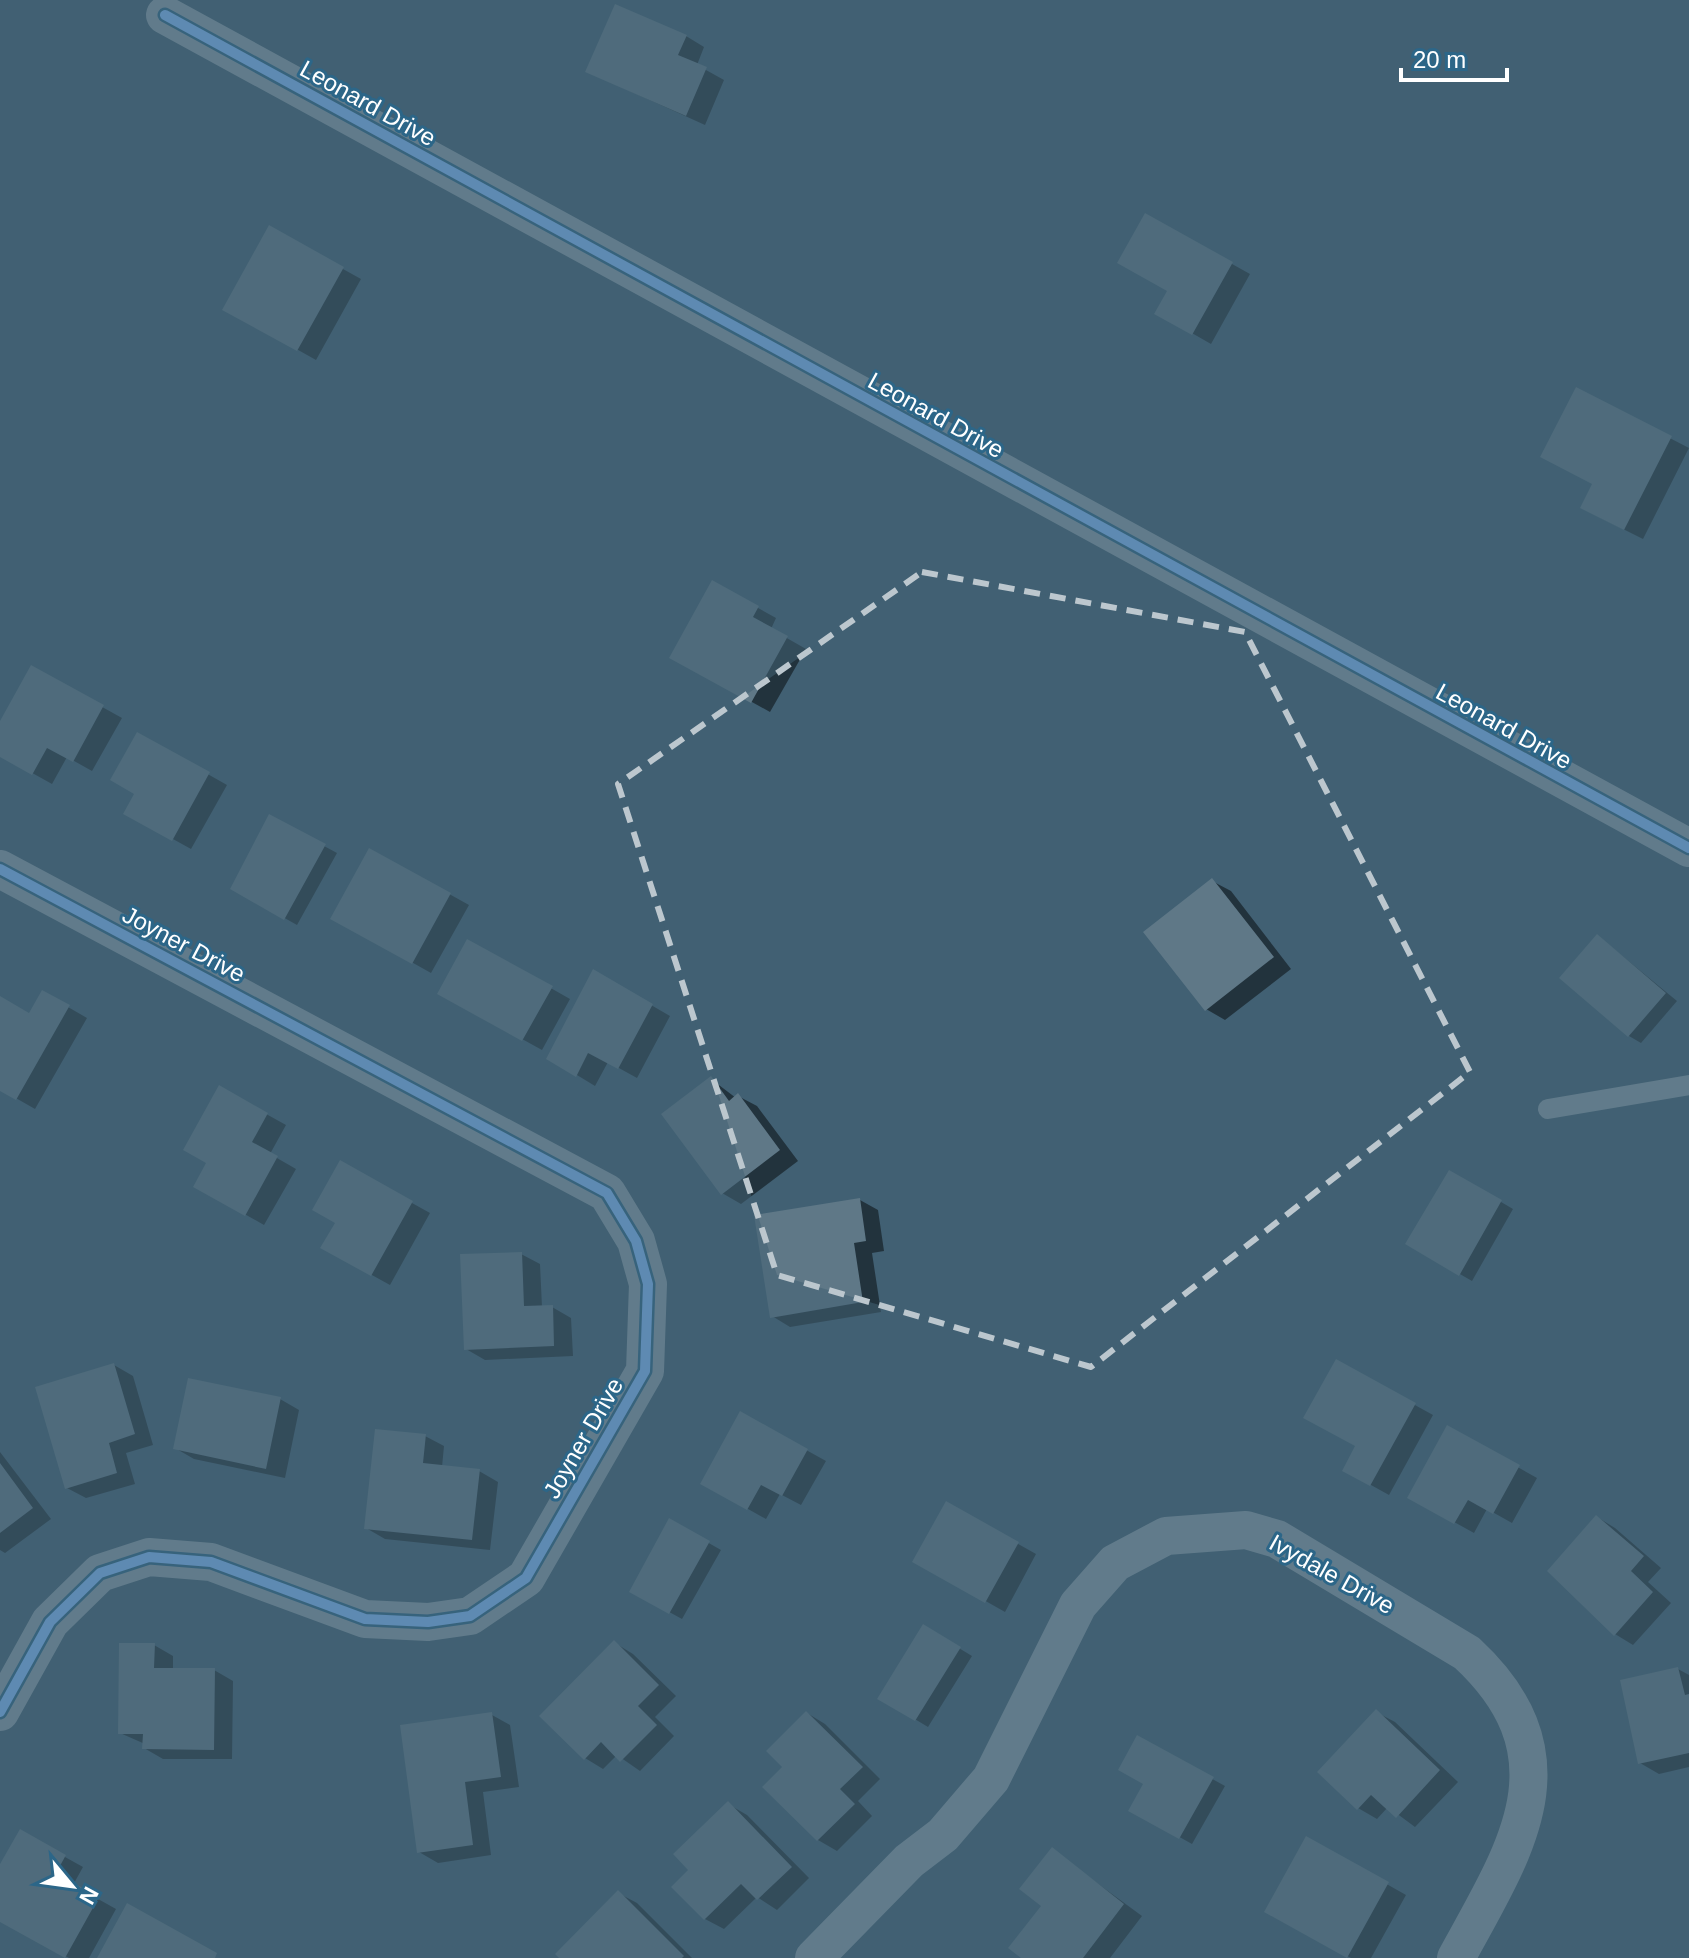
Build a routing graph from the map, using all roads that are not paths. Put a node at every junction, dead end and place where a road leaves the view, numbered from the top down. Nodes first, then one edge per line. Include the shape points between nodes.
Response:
1 (165, 15) dead end
2 (1689, 848) edge
3 (0, 869) edge
4 (1689, 1085) edge
5 (1548, 1109) dead end
6 (0, 1712) edge
7 (814, 1958) edge
8 (1456, 1958) edge

1 - 2 street, Leonard Drive
3 - 6 street, Joyner Drive via 607,1193 636,1241 648,1284 645,1371 526,1578 470,1616 428,1622 365,1619 211,1562 149,1557 100,1573 50,1622
4 - 5 lane
7 - 8 street, Ivydale Drive via 909,1861 943,1835 991,1779 1078,1605 1115,1563 1166,1536 1246,1530 1277,1539 1467,1653 1491,1675 1515,1716 1528,1764 1527,1813 1514,1852

